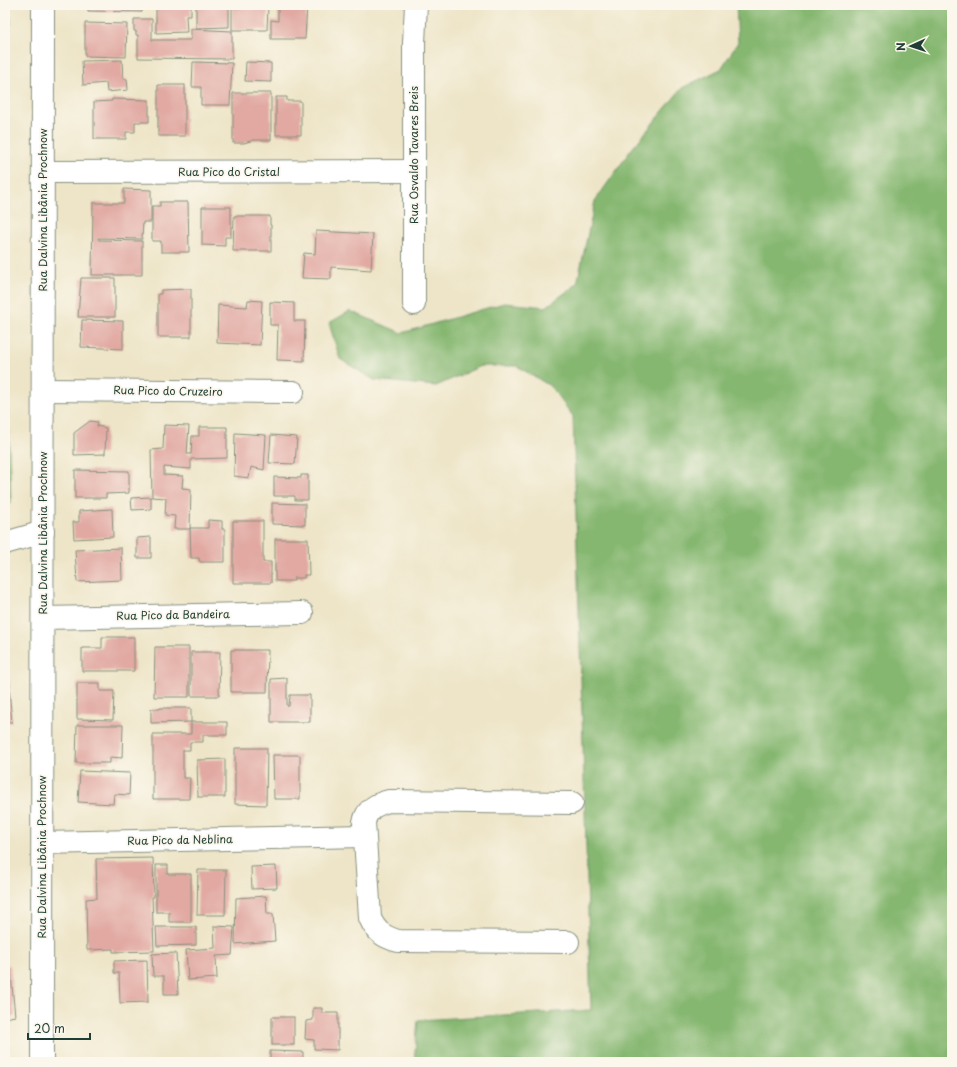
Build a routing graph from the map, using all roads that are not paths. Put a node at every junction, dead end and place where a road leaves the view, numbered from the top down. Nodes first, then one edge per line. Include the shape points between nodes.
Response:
1 (44, 5) edge
2 (416, 5) edge
3 (414, 171) junction
4 (43, 172) junction
5 (414, 304) dead end
6 (43, 390) junction
7 (293, 392) dead end
8 (43, 532) junction
9 (5, 543) edge
10 (302, 613) dead end
11 (43, 618) junction
12 (572, 803) dead end
13 (364, 836) junction
14 (42, 843) junction
15 (568, 942) dead end
16 (42, 1062) edge

1 - 4 street, Rua Dalvina Libânia Prochnow
2 - 3 street, Rua Osvaldo Tavares Breis
3 - 4 street, Rua Pico do Cristal
3 - 5 street, Rua Osvaldo Tavares Breis
4 - 6 street, Rua Dalvina Libânia Prochnow
6 - 7 street, Rua Pico do Cruzeiro
6 - 8 street, Rua Dalvina Libânia Prochnow
8 - 9 street
8 - 11 street, Rua Dalvina Libânia Prochnow
10 - 11 street, Rua Pico da Bandeira
11 - 14 street, Rua Dalvina Libânia Prochnow
12 - 13 street via 388,802 368,811 364,822
13 - 14 street, Rua Pico da Neblina
13 - 15 street via 370,918 379,933 388,938 398,941
14 - 16 street, Rua Dalvina Libânia Prochnow

